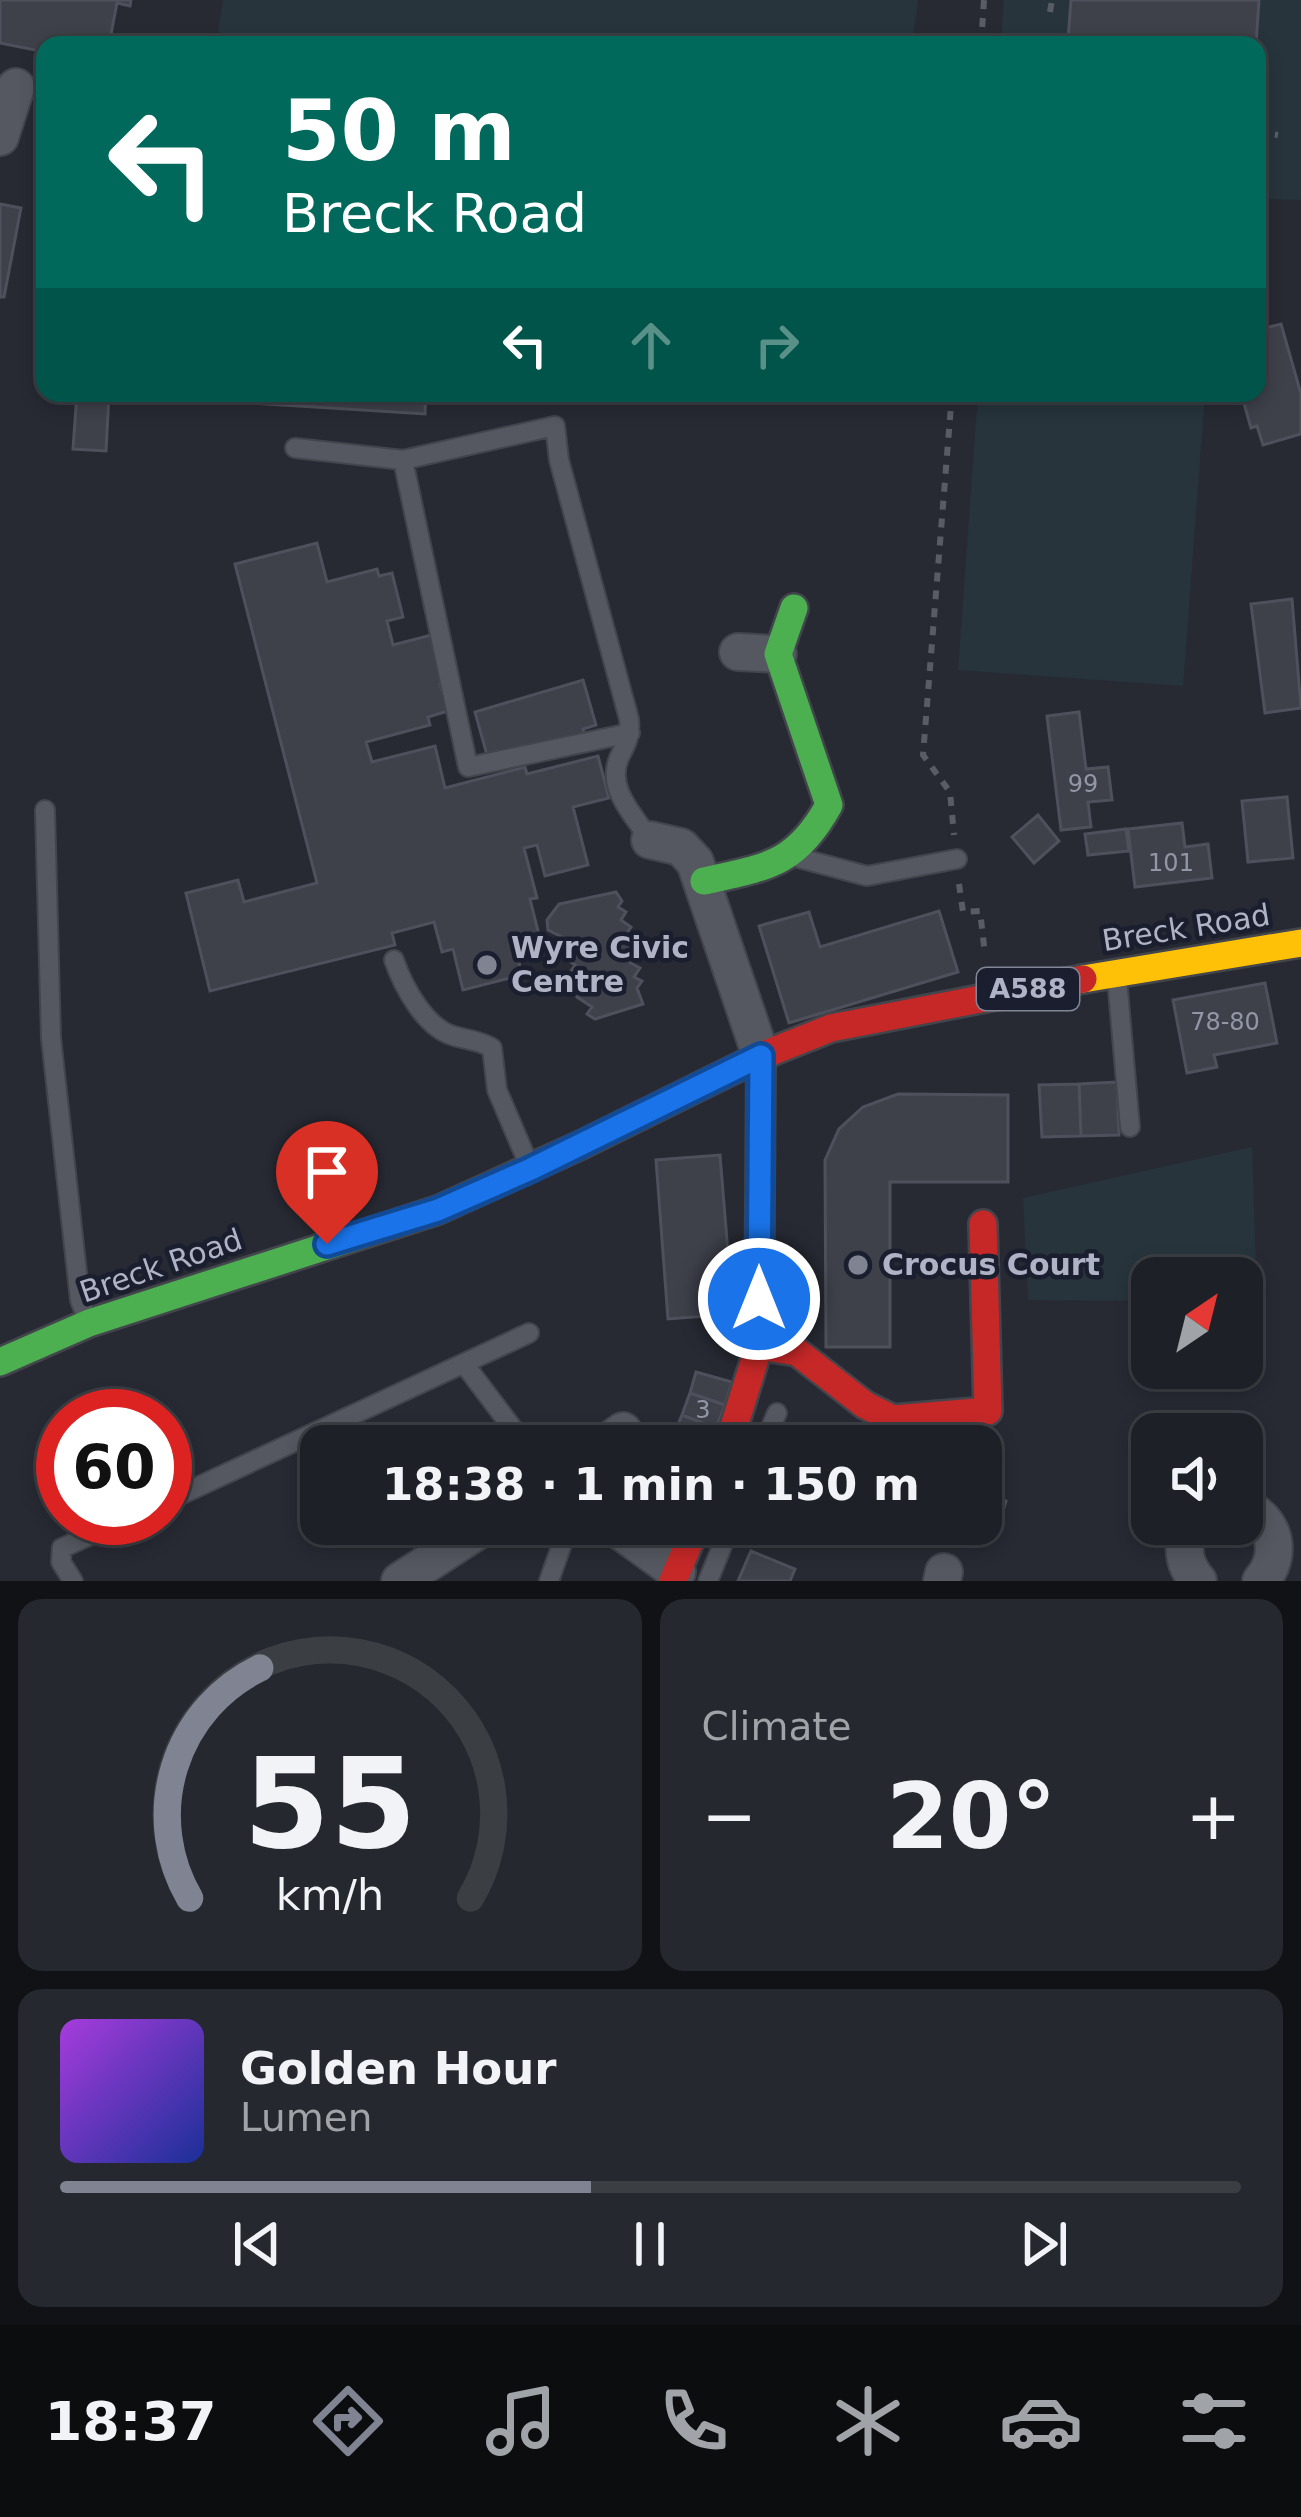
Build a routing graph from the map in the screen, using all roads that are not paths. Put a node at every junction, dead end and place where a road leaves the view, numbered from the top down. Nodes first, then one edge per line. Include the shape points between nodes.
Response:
1 (16, 87) dead end
2 (0, 137) edge
3 (295, 448) dead end
4 (403, 460) junction
5 (794, 608) dead end
6 (738, 652) dead end
7 (778, 654) junction
8 (631, 733) junction
9 (45, 810) dead end
10 (650, 840) joint
11 (794, 857) junction
12 (957, 859) road end
13 (704, 881) junction
14 (1301, 943) edge
15 (394, 960) dead end
16 (1116, 974) junction
17 (761, 1056) junction
18 (1130, 1127) dead end
19 (531, 1169) junction
20 (983, 1224) dead end
21 (89, 1323) junction
22 (529, 1333) dead end
23 (759, 1346) junction
24 (0, 1362) edge
25 (465, 1365) junction
26 (777, 1413) dead end
27 (510, 1425) edge
28 (735, 1425) edge
29 (772, 1425) edge
30 (192, 1490) edge
31 (1263, 1519) edge
32 (71, 1545) edge
33 (456, 1545) edge
34 (562, 1545) edge
35 (640, 1545) edge
36 (693, 1545) edge
37 (714, 1545) edge
38 (1184, 1545) edge
39 (1279, 1558) edge
40 (686, 1578) edge
41 (73, 1581) edge
42 (400, 1581) edge
43 (549, 1581) edge
44 (1198, 1581) edge

1 - 2 street
3 - 4 lane
4 - 8 lane via 555,425
4 - 8 lane via 468,767
5 - 7 main road
6 - 7 street
7 - 11 main road via 829,805
8 - 10 lane via 616,764 616,788
9 - 21 lane via 51,1038
10 - 13 street via 681,847
11 - 12 lane via 868,876
11 - 13 main road
13 - 17 street
14 - 16 main road, Breck Road / A588
15 - 19 lane via 405,992 449,1036 492,1048 497,1090
16 - 17 main road, Breck Road / A588 via 831,1028
16 - 18 lane
17 - 19 main road, Breck Road / A588
17 - 23 main road
19 - 21 main road, Breck Road / A588 via 438,1210
20 - 23 main road via 988,1411 893,1419 797,1352
21 - 24 main road, Breck Road / A588
22 - 25 lane
23 - 28 main road
25 - 27 lane
25 - 30 lane
26 - 29 lane
31 - 39 street
32 - 41 lane via 61,1562
33 - 42 street
34 - 43 lane
35 - 40 street
36 - 40 main road
37 - 40 lane
38 - 44 street

